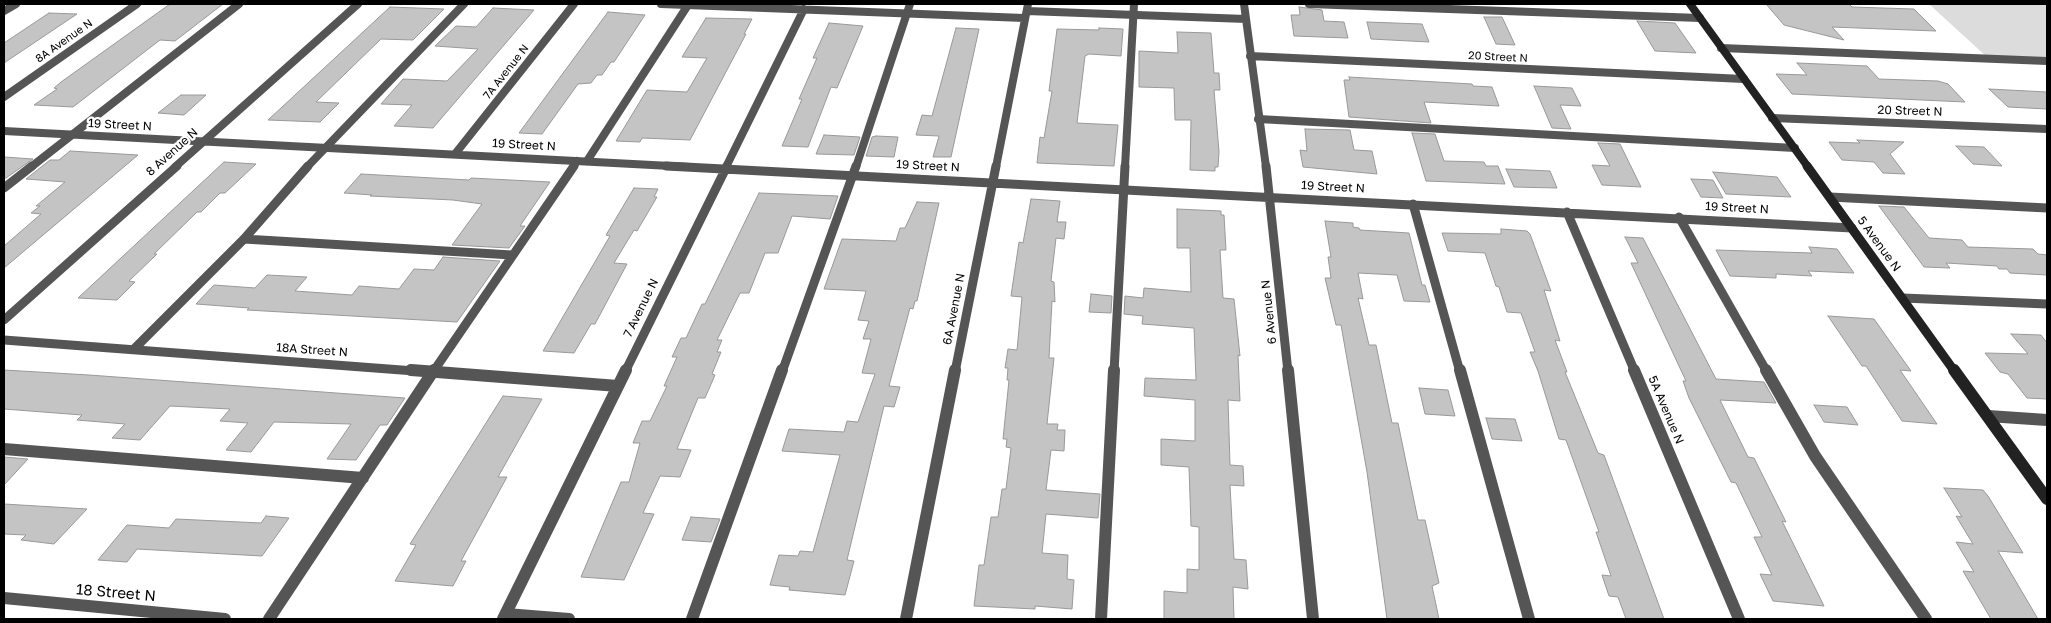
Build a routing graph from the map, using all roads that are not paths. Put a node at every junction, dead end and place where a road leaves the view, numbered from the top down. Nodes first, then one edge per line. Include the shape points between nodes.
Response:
1 (16, 4) edge
2 (136, 4) edge
3 (240, 4) edge
4 (358, 4) edge
5 (464, 4) edge
6 (574, 4) edge
7 (661, 4) edge
8 (910, 4) edge
9 (1134, 4) edge
10 (1244, 4) edge
11 (1308, 4) edge
12 (1690, 4) edge
13 (688, 5) edge
14 (799, 7) edge
15 (4, 11) edge
16 (1026, 11) edge
17 (907, 13) junction
18 (1135, 15) junction
19 (1700, 18) junction
20 (1246, 19) junction
21 (1721, 48) junction
22 (1250, 56) junction
23 (2047, 61) edge
24 (1744, 79) junction
25 (4, 97) edge
26 (1772, 118) junction
27 (1258, 119) junction
28 (2047, 129) edge
29 (4, 131) edge
30 (72, 135) junction
31 (203, 141) junction
32 (324, 148) junction
33 (1795, 148) junction
34 (456, 154) junction
35 (582, 161) junction
36 (726, 168) junction
37 (853, 175) junction
38 (992, 182) junction
39 (4, 188) edge
40 (1126, 189) junction
41 (1270, 196) junction
42 (1830, 197) junction
43 (1413, 204) junction
44 (2047, 208) edge
45 (1567, 212) junction
46 (1679, 217) junction
47 (1852, 228) junction
48 (244, 239) junction
49 (512, 255) junction
50 (1903, 298) junction
51 (2047, 304) edge
52 (4, 320) edge
53 (4, 340) edge
54 (134, 349) junction
55 (433, 372) junction
56 (618, 386) junction
57 (1988, 416) junction
58 (2047, 420) edge
59 (4, 449) edge
60 (362, 478) junction
61 (2047, 499) edge
62 (4, 598) edge
63 (504, 617) edge
64 (225, 619) edge
65 (269, 619) edge
66 (569, 619) edge
67 (692, 619) edge
68 (906, 619) edge
69 (1101, 619) edge
70 (1313, 619) edge
71 (1528, 619) edge
72 (1739, 619) edge
73 (1926, 619) edge

1 - 15 street
2 - 25 street, 8A Avenue N
3 - 30 street
4 - 31 street, 8 Avenue N
5 - 32 street
6 - 34 street, 7A Avenue N
7 - 13 street
8 - 17 street
9 - 18 street
10 - 20 street, 6 Avenue N
11 - 19 street
12 - 19 main road, 5 Avenue N
13 - 14 street
13 - 35 street
14 - 17 street
14 - 36 street, 7 Avenue N
16 - 17 street
16 - 18 street
16 - 38 street, 6A Avenue N
17 - 37 street
18 - 20 street
18 - 40 street
19 - 21 main road, 5 Avenue N
20 - 22 street, 6 Avenue N
21 - 23 street
21 - 24 main road, 5 Avenue N
22 - 24 street, 20 Street N
22 - 27 street, 6 Avenue N
24 - 26 main road, 5 Avenue N
26 - 28 street, 20 Street N
26 - 33 main road, 5 Avenue N
27 - 33 street
27 - 41 street, 6 Avenue N
29 - 30 street, 19 Street N
30 - 31 street, 19 Street N
30 - 39 street
31 - 32 street, 19 Street N
31 - 52 street, 8 Avenue N
32 - 34 street, 19 Street N
32 - 48 street
33 - 42 main road, 5 Avenue N
34 - 35 street, 19 Street N
35 - 36 street, 19 Street N
35 - 49 street
36 - 37 street, 19 Street N
36 - 56 street, 7 Avenue N
37 - 38 street, 19 Street N
37 - 67 street
38 - 40 street, 19 Street N
38 - 68 street, 6A Avenue N
40 - 41 street, 19 Street N
40 - 69 street
41 - 43 street, 19 Street N
41 - 70 street, 6 Avenue N
42 - 44 street
42 - 47 main road, 5 Avenue N
43 - 45 street, 19 Street N
43 - 71 street
45 - 46 street, 19 Street N
45 - 72 street, 5A Avenue N
46 - 47 street, 19 Street N
46 - 73 street via 1815,456
47 - 50 main road, 5 Avenue N
48 - 49 street
48 - 54 street
49 - 55 street
50 - 51 street
50 - 57 main road, 5 Avenue N
53 - 54 street, 18A Street N
54 - 55 street, 18A Street N
55 - 56 street, 18A Street N
55 - 60 street
56 - 63 street, 7 Avenue N
57 - 58 street
57 - 61 main road, 5 Avenue N
59 - 60 street
60 - 65 street
62 - 64 street, 18 Street N
63 - 66 street

